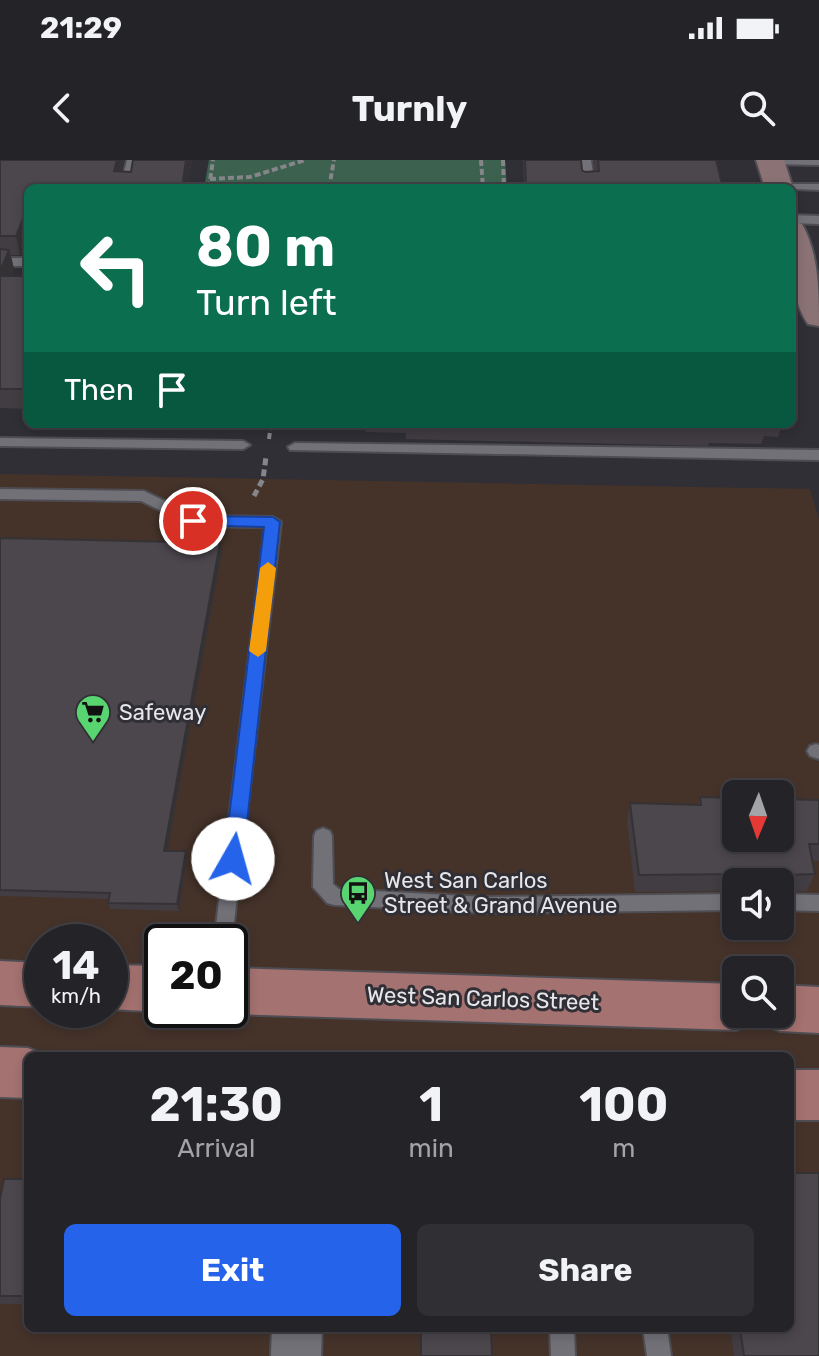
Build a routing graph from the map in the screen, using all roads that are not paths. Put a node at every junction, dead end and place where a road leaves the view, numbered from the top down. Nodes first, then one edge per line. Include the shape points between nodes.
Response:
1 (133, 160) edge
2 (585, 160) edge
3 (819, 162) edge
4 (774, 174) edge
5 (127, 184) edge
6 (588, 184) edge
7 (819, 187) edge
8 (796, 219) edge
9 (819, 220) edge
10 (796, 242) edge
11 (0, 262) edge
12 (24, 262) edge
13 (805, 270) edge
14 (819, 317) edge
15 (0, 442) edge
16 (243, 445) dead end
17 (295, 447) dead end
18 (819, 455) edge
19 (0, 494) edge
20 (323, 836) dead end
21 (722, 902) edge
22 (794, 902) edge
23 (819, 903) edge
24 (226, 924) edge
25 (0, 983) edge
26 (24, 984) edge
27 (248, 992) edge
28 (722, 1007) edge
29 (794, 1009) edge
30 (819, 1010) edge
31 (0, 1072) edge
32 (24, 1073) edge
33 (794, 1095) edge
34 (819, 1095) edge
35 (297, 1332) edge
36 (562, 1332) edge
37 (656, 1332) edge
38 (296, 1356) edge
39 (563, 1356) edge
40 (659, 1356) edge

1 - 5 lane
2 - 6 lane
3 - 4 lane
4 - 7 lane
8 - 9 lane
10 - 13 main road
11 - 12 lane
13 - 14 main road
15 - 16 lane
17 - 18 lane
19 - 24 lane via 144,496 193,521 273,522
20 - 21 lane via 323,887 334,897 532,905
22 - 23 lane
25 - 26 main road
27 - 28 main road, West San Carlos Street
29 - 30 main road
31 - 32 main road
33 - 34 main road
35 - 38 street
36 - 39 lane
37 - 40 lane

